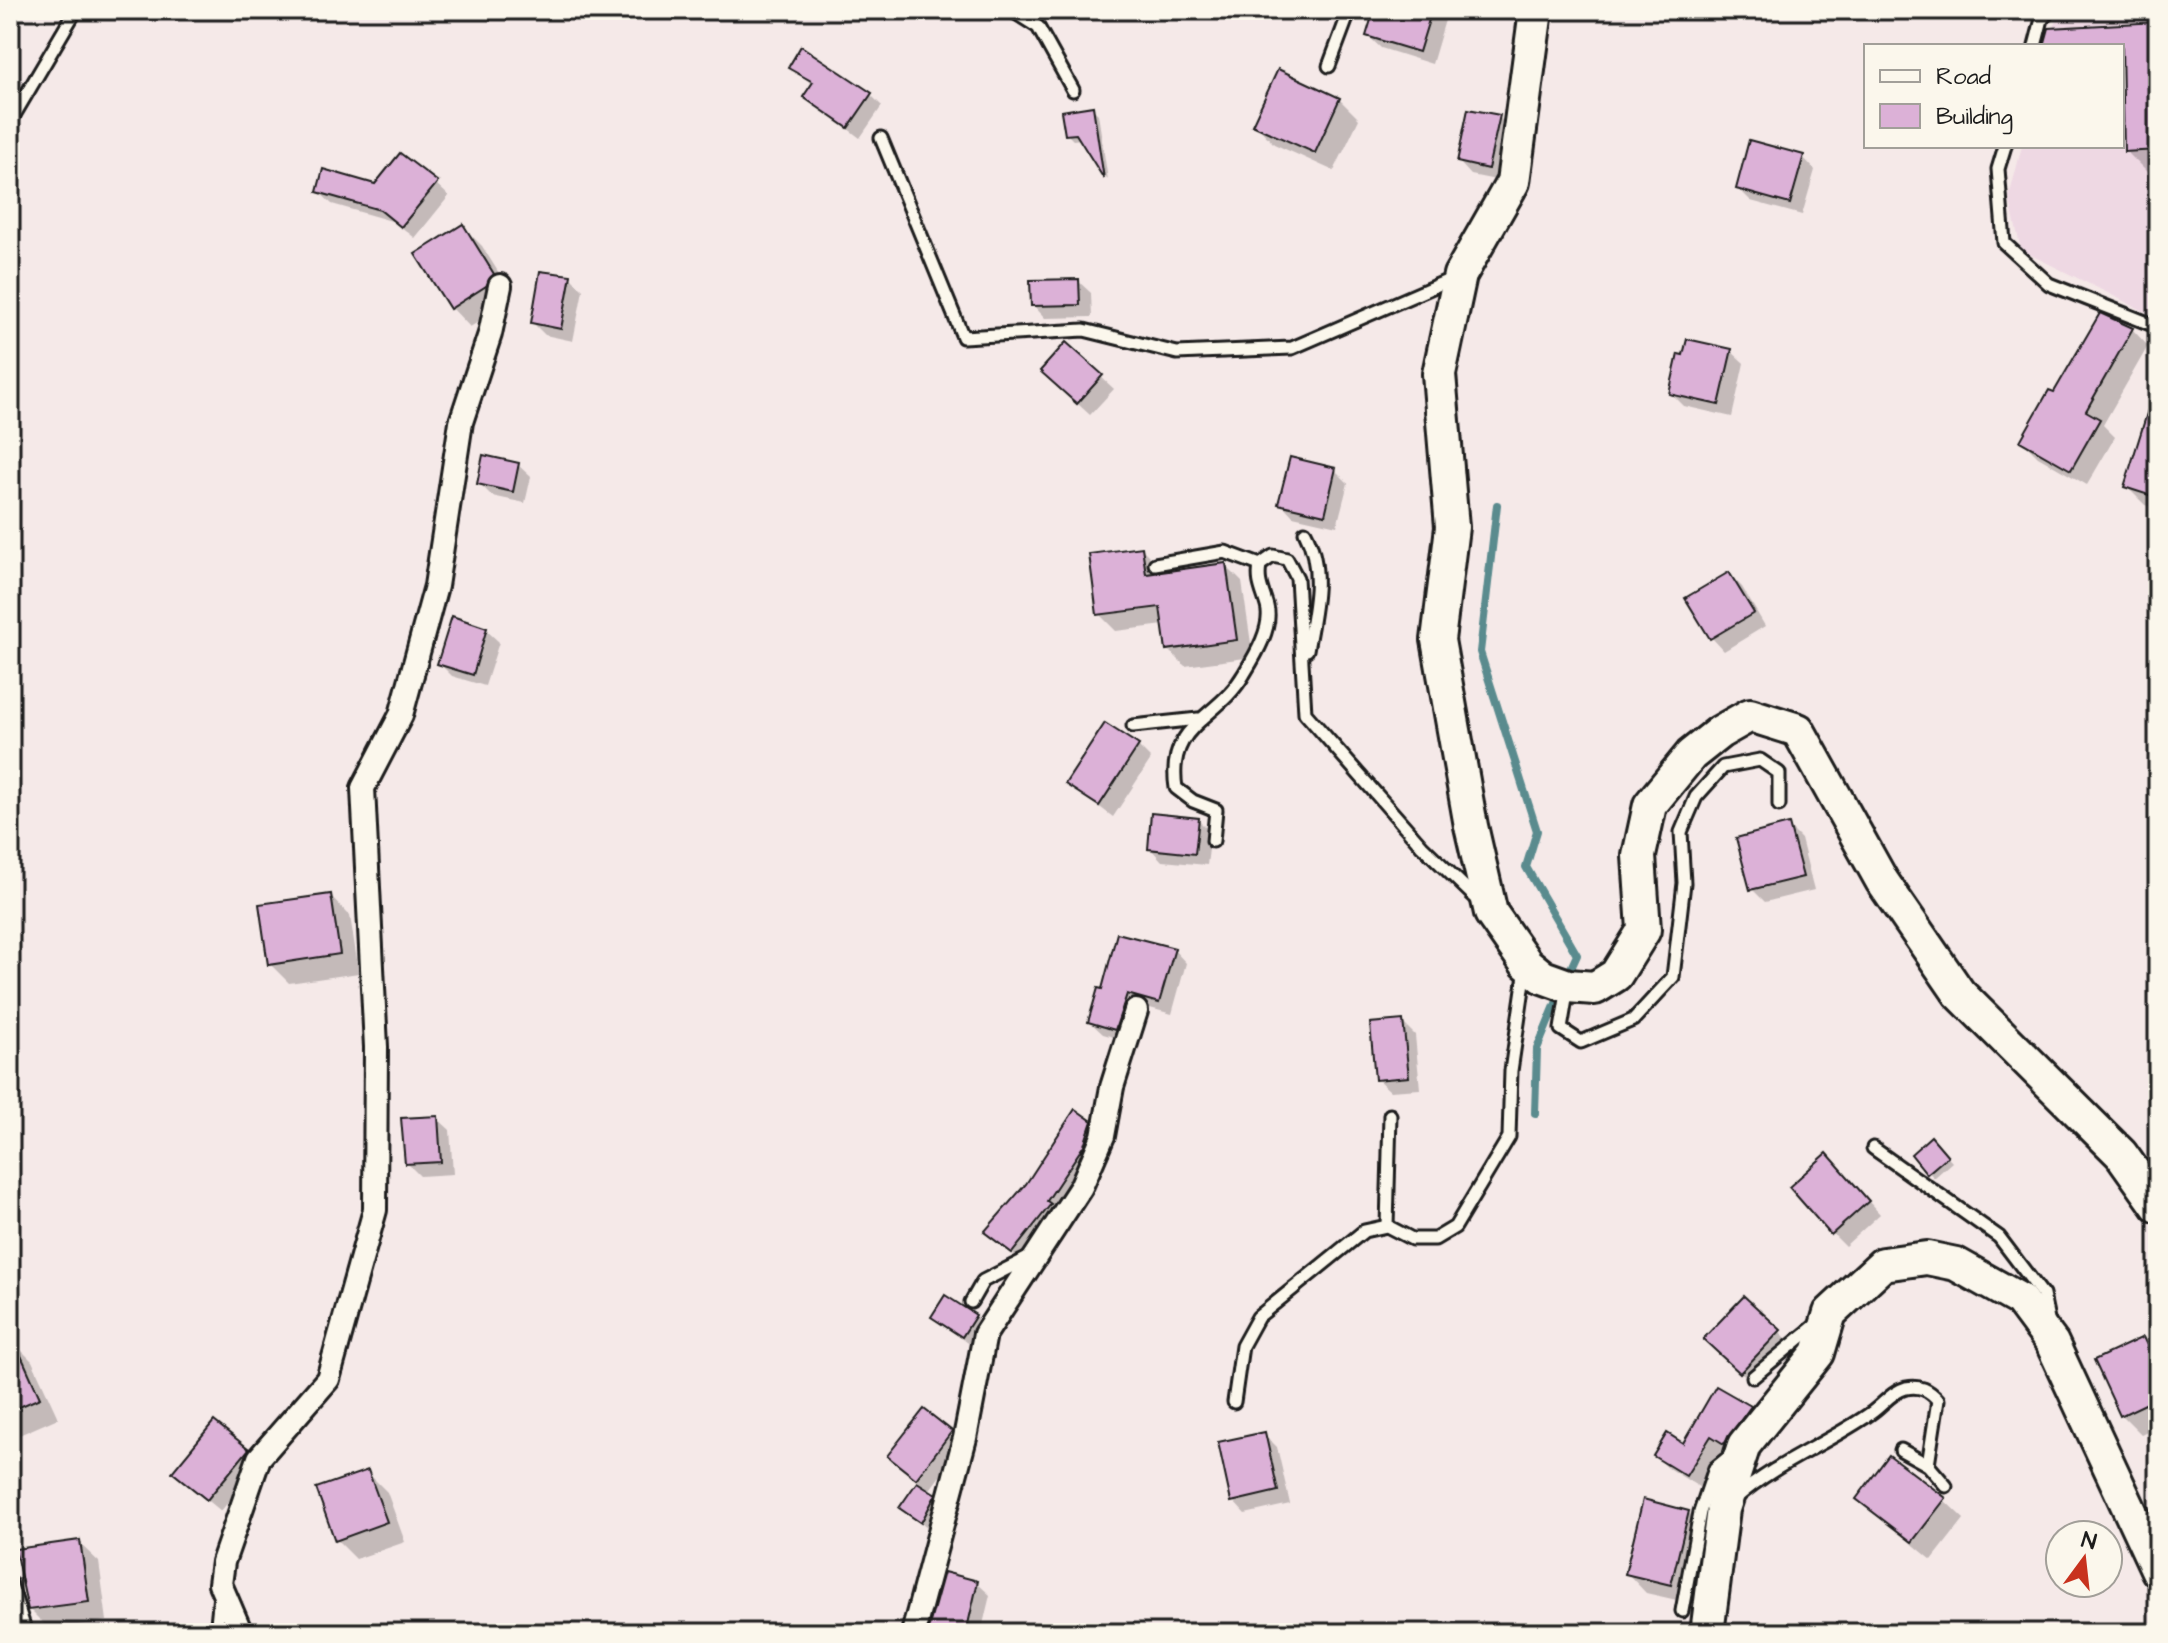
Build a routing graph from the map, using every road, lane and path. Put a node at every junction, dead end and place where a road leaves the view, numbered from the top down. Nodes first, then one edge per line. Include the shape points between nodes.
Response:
1 (76, 10) edge
2 (1011, 10) edge
3 (1350, 10) edge
4 (1536, 10) edge
5 (2050, 10) edge
6 (2036, 44) edge
7 (1329, 66) dead end
8 (1073, 90) dead end
9 (10, 122) edge
10 (881, 138) dead end
11 (2004, 148) edge
12 (1460, 275) junction
13 (500, 286) dead end
14 (2158, 327) edge
15 (1305, 532) dead end
16 (1155, 564) dead end
17 (1260, 565) junction
18 (1303, 670) junction
19 (1198, 719) junction
20 (1133, 726) dead end
21 (1779, 805) dead end
22 (1213, 841) dead end
23 (1491, 913) junction
24 (1526, 963) junction
25 (1568, 986) junction
26 (1136, 1011) dead end
27 (1390, 1115) dead end
28 (1873, 1148) dead end
29 (2158, 1206) edge
30 (1387, 1226) junction
31 (1038, 1252) junction
32 (971, 1302) dead end
33 (1830, 1313) junction
34 (2052, 1343) junction
35 (1753, 1377) dead end
36 (1234, 1402) dead end
37 (1744, 1445) junction
38 (1901, 1450) dead end
39 (1928, 1465) junction
40 (1946, 1486) dead end
41 (1723, 1509) junction
42 (2158, 1571) edge
43 (10, 1582) edge
44 (220, 1584) junction
45 (1682, 1611) dead end
46 (1707, 1632) edge
47 (26, 1633) edge
48 (216, 1633) edge
49 (241, 1633) edge
50 (913, 1633) edge

1 - 9 lane
2 - 8 lane via 1038,27
3 - 7 lane
4 - 12 street via 1513,182
5 - 6 lane
10 - 12 lane via 963,337 1084,330 1177,353 1292,348
11 - 14 lane via 1998,169 2004,243 2049,284
12 - 23 street via 1439,374 1452,527 1438,640
13 - 44 street via 461,422 436,586 405,701 363,788 376,1047 375,1210 328,1379 259,1458
15 - 18 lane via 1315,550 1317,590
16 - 17 lane via 1225,552
17 - 18 lane via 1273,556 1287,559 1297,578
17 - 19 lane via 1257,581 1268,609 1264,636 1243,677
18 - 23 lane via 1305,713 1422,846
19 - 20 lane
19 - 22 lane via 1179,744 1173,768 1176,788 1216,810
21 - 25 lane via 1779,773 1760,760 1723,767 1696,797 1681,832 1684,883 1673,977 1633,1020 1581,1042 1561,1029
23 - 24 street
24 - 25 street via 1543,977
24 - 30 lane via 1511,1071 1509,1137 1455,1227 1435,1239 1412,1239
25 - 29 street via 1595,988 1616,975 1644,930 1639,856 1650,805 1691,755 1720,732 1750,715 1778,721 1798,730 1882,881 1959,993 2121,1154
26 - 31 street via 1103,1136 1081,1187
27 - 30 lane
28 - 34 lane via 1999,1237 2043,1295
30 - 36 lane via 1364,1231 1258,1317 1242,1346
31 - 32 lane via 983,1281
31 - 50 street via 985,1334 965,1438
33 - 34 street via 1883,1264 1927,1258 1956,1264 2020,1300
33 - 35 lane
33 - 37 street via 1818,1353
34 - 42 street
37 - 41 street
37 - 45 lane via 1715,1468 1700,1512
38 - 39 lane
39 - 40 lane
39 - 41 lane via 1938,1400 1923,1388 1907,1387 1872,1413 1763,1474
41 - 46 street
43 - 47 lane
44 - 48 lane
44 - 49 street

